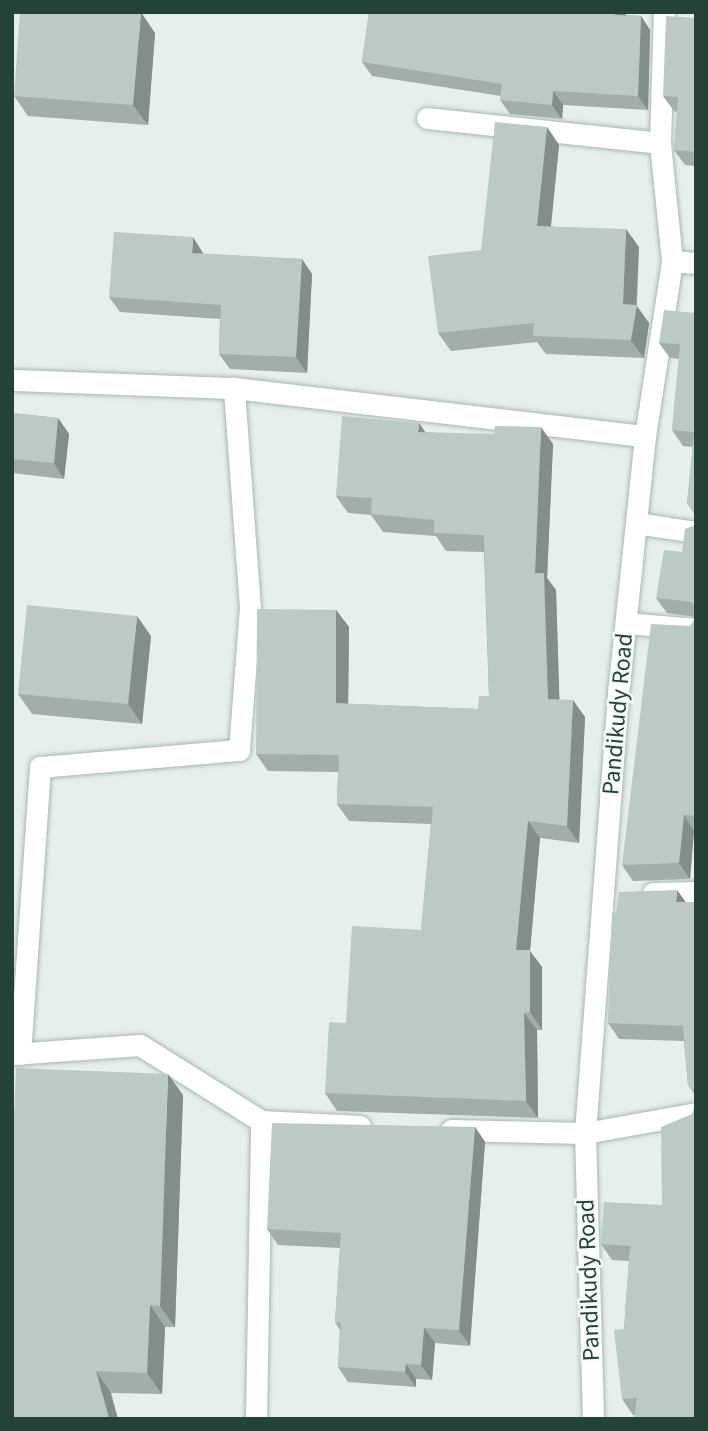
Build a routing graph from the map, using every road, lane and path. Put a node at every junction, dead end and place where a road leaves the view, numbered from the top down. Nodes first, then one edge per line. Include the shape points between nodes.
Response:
1 (664, 12) edge
2 (427, 118) dead end
3 (660, 143) junction
4 (672, 261) junction
5 (696, 263) edge
6 (12, 380) edge
7 (234, 388) junction
8 (645, 436) junction
9 (636, 523) junction
10 (696, 531) edge
11 (626, 623) junction
12 (696, 629) edge
13 (696, 892) edge
14 (602, 895) junction
15 (16, 1054) edge
16 (696, 1113) edge
17 (261, 1121) junction
18 (379, 1127) edge
19 (432, 1129) edge
20 (585, 1133) junction
21 (256, 1419) edge
22 (593, 1419) edge

1 - 3 street, Pandikudy Road
2 - 3 street
3 - 4 street, Pandikudy Road
4 - 5 street
4 - 8 street, Pandikudy Road
6 - 7 street
7 - 8 street
7 - 15 street via 250,608 239,750 40,767
8 - 9 street, Pandikudy Road
9 - 10 street
9 - 11 street, Pandikudy Road
11 - 12 street
11 - 14 street, Pandikudy Road
13 - 14 street
14 - 20 street, Pandikudy Road
15 - 17 street via 140,1045
16 - 20 street
17 - 18 street
17 - 21 street
19 - 20 street
20 - 22 street, Pandikudy Road

